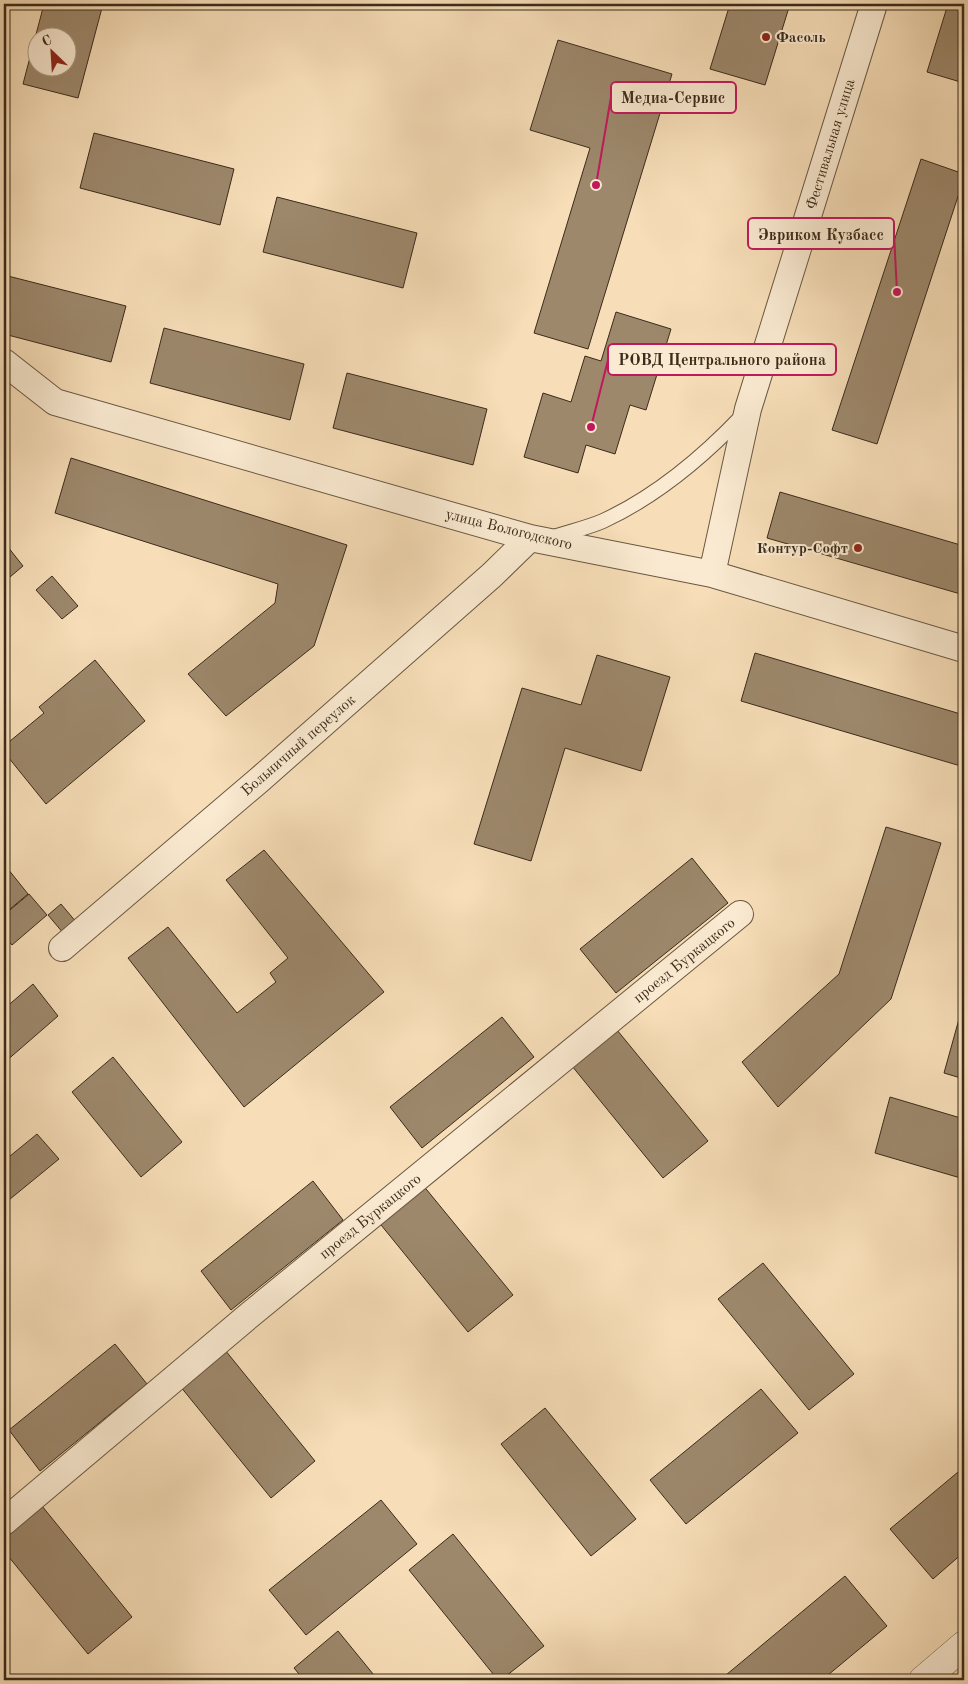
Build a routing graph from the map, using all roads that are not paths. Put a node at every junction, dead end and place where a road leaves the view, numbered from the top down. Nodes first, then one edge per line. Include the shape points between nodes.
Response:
1 (874, 4) edge
2 (4, 362) edge
3 (748, 409) junction
4 (537, 539) junction
5 (712, 574) junction
6 (964, 649) edge
7 (740, 914) dead end
8 (62, 948) dead end
9 (4, 1522) edge
10 (964, 1645) edge
11 (923, 1680) edge

1 - 3 street, Фестивальная улица
2 - 4 street, улица Вологодского via 55,402
3 - 4 lane via 687,466 646,498 602,521
3 - 5 street, Фестивальная улица
4 - 5 street, улица Вологодского
4 - 8 street, Больничный переулок
5 - 6 street, улица Вологодского
7 - 9 street, проезд Буркацкого via 252,1313
10 - 11 street

